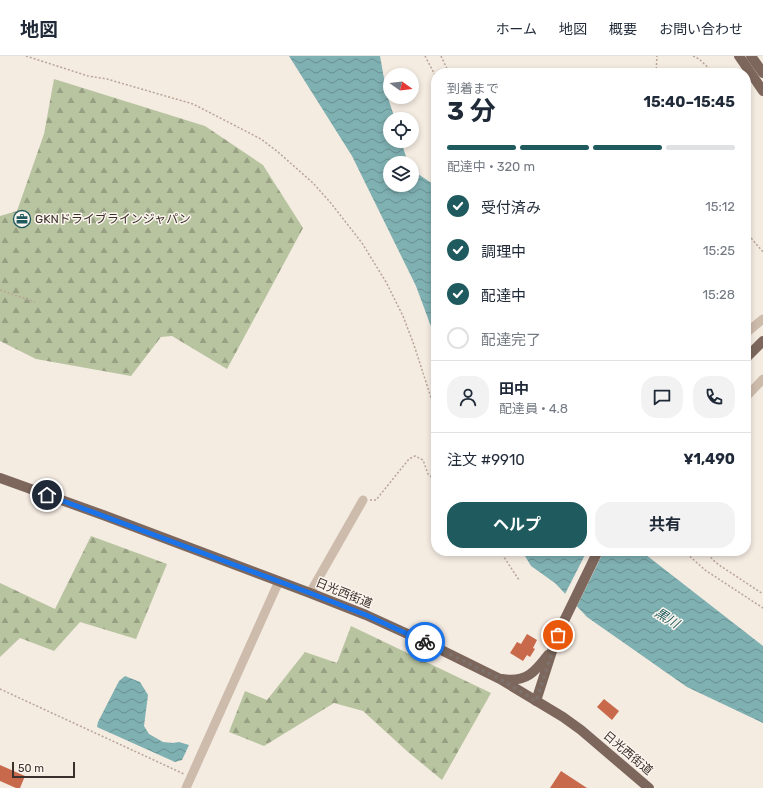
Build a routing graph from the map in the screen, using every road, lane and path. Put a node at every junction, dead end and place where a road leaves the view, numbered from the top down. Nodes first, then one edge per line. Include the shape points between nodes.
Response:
1 (26, 56) edge
2 (426, 56) edge
3 (441, 56) edge
4 (657, 56) edge
5 (693, 56) edge
6 (739, 56) edge
7 (751, 56) edge
8 (432, 68) edge
9 (447, 68) edge
10 (656, 68) edge
11 (709, 68) edge
12 (747, 68) edge
13 (751, 74) edge
14 (763, 74) edge
15 (763, 91) edge
16 (751, 238) edge
17 (763, 252) edge
18 (0, 290) edge
19 (35, 302) dead end
20 (763, 319) edge
21 (751, 329) edge
22 (763, 341) edge
23 (763, 349) edge
24 (751, 353) edge
25 (751, 359) edge
26 (763, 378) edge
27 (751, 391) edge
28 (431, 398) edge
29 (431, 477) edge
30 (0, 478) edge
31 (362, 500) joint
32 (503, 556) edge
33 (596, 556) edge
34 (690, 556) edge
35 (709, 556) edge
36 (519, 580) dead end
37 (279, 581) junction
38 (310, 593) junction
39 (763, 594) edge
40 (763, 608) edge
41 (553, 648) junction
42 (500, 679) junction
43 (0, 689) edge
44 (536, 701) junction
45 (191, 777) junction
46 (186, 788) edge
47 (649, 788) edge

1 - 28 path via 88,76 193,104 261,139 278,152 313,183 362,243 403,316
2 - 8 path
3 - 9 path
4 - 10 path
5 - 11 path
6 - 12 main road
7 - 14 main road
13 - 15 main road
16 - 17 path
18 - 19 path
20 - 21 street
22 - 24 main road
23 - 25 main road
26 - 27 street
29 - 31 path via 423,460 415,456 409,459 376,500
30 - 37 main road, 日光西街道
31 - 38 street
32 - 36 path
33 - 41 main road
34 - 40 path via 705,570
35 - 39 path
37 - 38 main road, 日光西街道
37 - 45 street
38 - 42 main road, 日光西街道 via 366,615
41 - 42 main road via 533,673 517,680
41 - 44 main road
42 - 44 main road, 日光西街道
43 - 45 path
44 - 47 main road, 日光西街道 via 581,730
45 - 46 street

